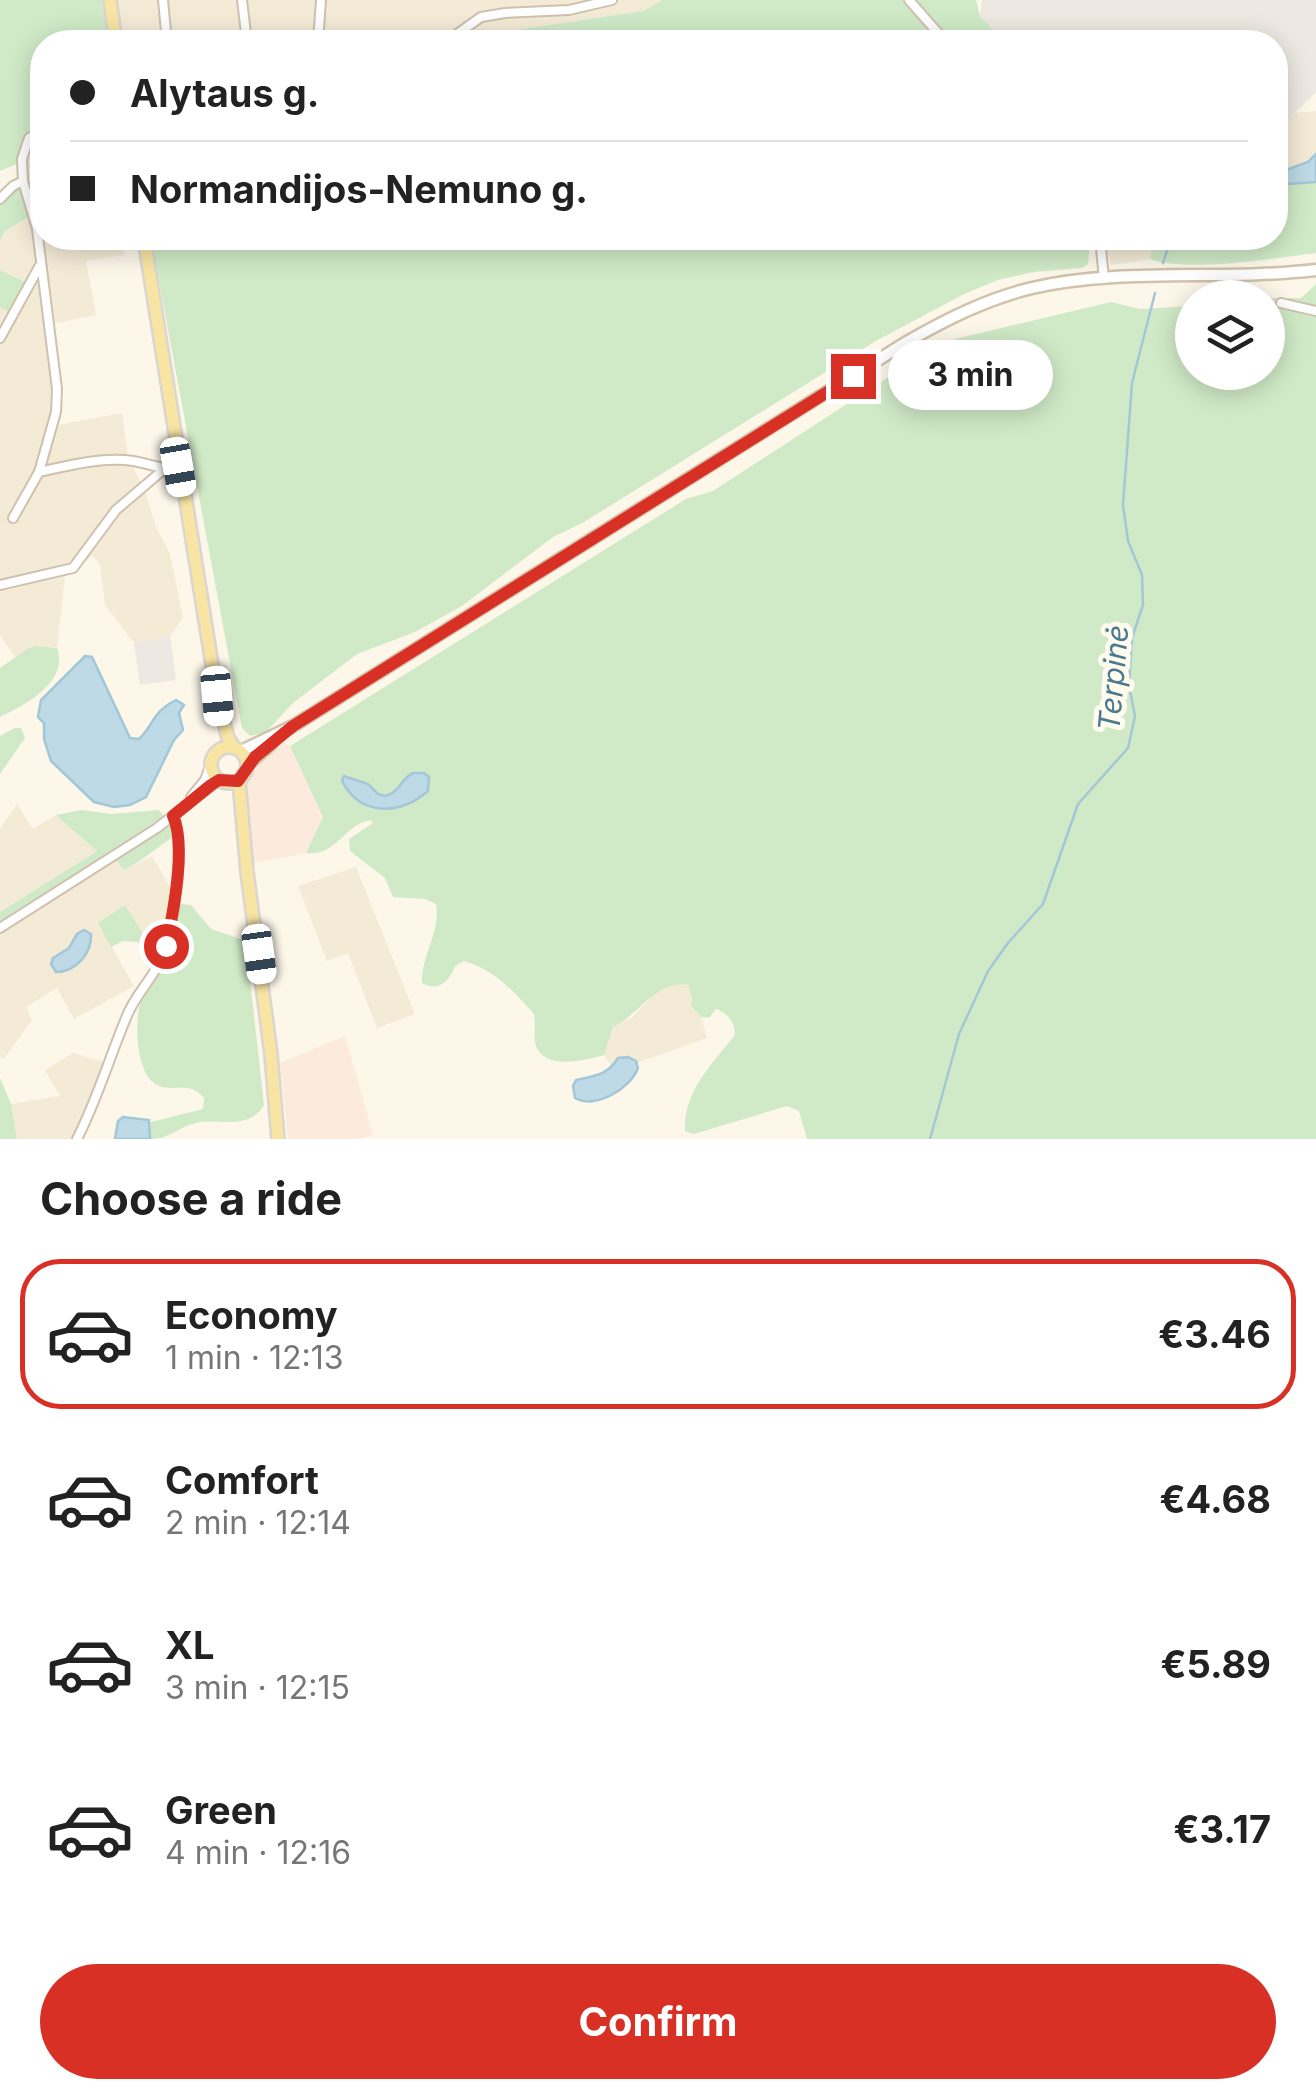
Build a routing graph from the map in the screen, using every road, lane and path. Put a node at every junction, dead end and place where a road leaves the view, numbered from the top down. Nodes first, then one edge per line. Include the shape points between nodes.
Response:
1 (110, 0) edge
2 (163, 0) edge
3 (242, 0) edge
4 (321, 0) edge
5 (504, 0) edge
6 (612, 0) edge
7 (909, 0) edge
8 (576, 4) edge
9 (505, 12) junction
10 (114, 30) edge
11 (166, 30) edge
12 (246, 30) edge
13 (319, 30) edge
14 (463, 30) edge
15 (935, 30) edge
16 (30, 138) edge
17 (23, 181) junction
18 (0, 200) edge
19 (30, 205) edge
20 (38, 250) edge
21 (146, 250) edge
22 (1101, 250) edge
23 (39, 267) junction
24 (1316, 270) edge
25 (1104, 279) junction
26 (1285, 304) edge
27 (1316, 311) edge
28 (0, 338) edge
29 (178, 467) junction
30 (164, 470) junction
31 (38, 472) junction
32 (13, 518) dead end
33 (0, 585) edge
34 (217, 696) junction
35 (293, 726) junction
36 (237, 749) junction
37 (220, 750) junction
38 (211, 764) junction
39 (247, 766) junction
40 (228, 781) junction
41 (182, 808) junction
42 (173, 816) junction
43 (0, 928) edge
44 (77, 1139) edge
45 (278, 1139) edge

1 - 10 main road
2 - 11 street
3 - 12 street
4 - 13 street
5 - 9 street
6 - 8 street
7 - 15 street
8 - 9 street
9 - 14 street
16 - 17 street
17 - 18 street
17 - 19 street
20 - 23 street
21 - 29 main road
22 - 25 street
23 - 28 street
23 - 31 street via 57,389
24 - 25 main road
25 - 35 main road via 1028,289 930,329
26 - 27 street
29 - 30 street
29 - 34 main road
30 - 31 street via 111,460
30 - 33 street via 116,510 73,568
31 - 32 street
34 - 36 main road
34 - 37 main road
35 - 36 main road
35 - 39 main road
36 - 37 main road
36 - 39 main road
37 - 38 main road
38 - 40 main road
38 - 41 street
39 - 40 main road
40 - 41 street
40 - 45 main road via 266,1004
41 - 42 street
42 - 43 street
42 - 44 street via 177,888 163,955 130,1007

